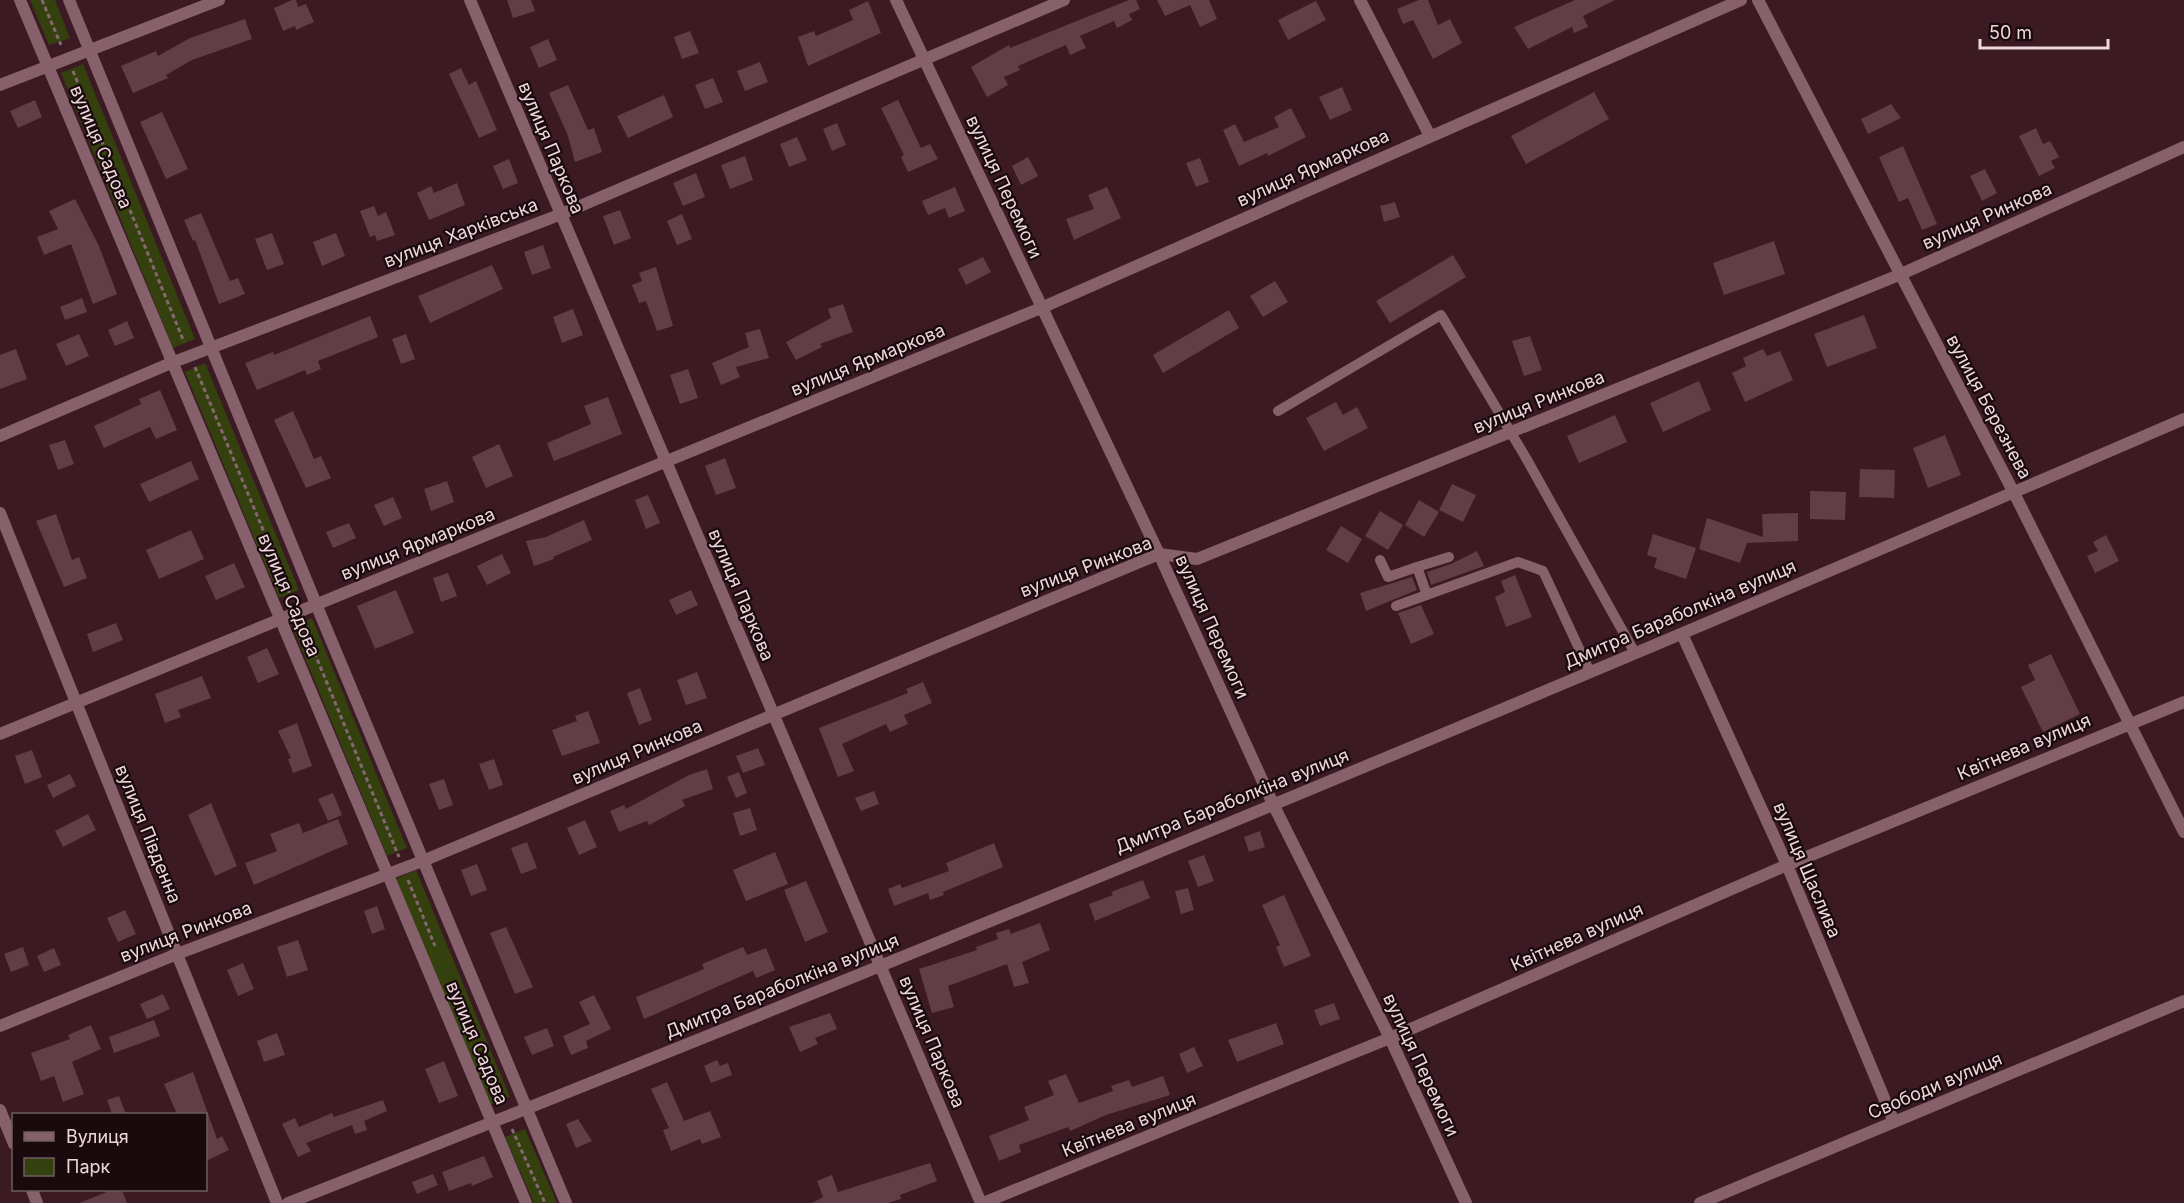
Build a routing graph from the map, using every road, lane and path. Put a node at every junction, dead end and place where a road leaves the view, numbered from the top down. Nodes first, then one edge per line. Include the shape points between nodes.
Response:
1 (20, 0) edge
2 (42, 0) edge
3 (69, 0) edge
4 (219, 0) edge
5 (470, 0) edge
6 (896, 0) edge
7 (1064, 0) edge
8 (1360, 0) edge
9 (1741, 0) edge
10 (1758, 0) edge
11 (91, 52) junction
12 (923, 59) junction
13 (68, 60) junction
14 (49, 68) junction
15 (0, 85) edge
16 (1430, 136) junction
17 (2184, 147) edge
18 (559, 215) junction
19 (1899, 275) junction
20 (1041, 308) junction
21 (210, 347) junction
22 (189, 355) junction
23 (171, 363) junction
24 (1278, 411) dead end
25 (2184, 419) edge
26 (1511, 432) junction
27 (0, 436) edge
28 (666, 463) junction
29 (2014, 493) junction
30 (0, 513) edge
31 (1159, 554) junction
32 (1449, 557) dead end
33 (1380, 560) dead end
34 (1417, 567) junction
35 (1427, 595) junction
36 (316, 604) junction
37 (1396, 606) dead end
38 (297, 611) junction
39 (279, 619) junction
40 (1682, 634) junction
41 (1635, 653) junction
42 (1590, 672) junction
43 (76, 702) junction
44 (2184, 702) edge
45 (772, 715) junction
46 (2128, 723) junction
47 (0, 734) edge
48 (1273, 804) junction
49 (2184, 832) edge
50 (425, 860) junction
51 (1787, 865) junction
52 (404, 869) junction
53 (387, 875) junction
54 (177, 954) junction
55 (879, 965) junction
56 (2184, 1001) edge
57 (0, 1026) edge
58 (1390, 1038) junction
59 (0, 1110) edge
60 (527, 1110) junction
61 (507, 1117) junction
62 (1894, 1122) junction
63 (491, 1123) junction
64 (12, 1139) edge
65 (277, 1203) edge
66 (288, 1203) edge
67 (526, 1203) edge
68 (545, 1203) edge
69 (566, 1203) edge
70 (982, 1203) edge
71 (1466, 1203) edge
72 (1700, 1203) edge

1 - 14 street, вулиця Садова
2 - 13 path
3 - 11 street, вулиця Садова
4 - 11 street
5 - 18 street, вулиця Паркова
6 - 12 street, вулиця Перемоги
7 - 12 street, вулиця Харківська
8 - 16 street
9 - 16 street, вулиця Ярмаркова
10 - 19 street, вулиця Березнева
11 - 13 street
11 - 21 street, вулиця Садова
12 - 18 street, вулиця Харківська
12 - 20 street, вулиця Перемоги
13 - 14 street
13 - 22 path
14 - 15 street
14 - 23 street, вулиця Садова
16 - 20 street, вулиця Ярмаркова
17 - 19 street, вулиця Ринкова
18 - 21 street, вулиця Харківська
18 - 28 street, вулиця Паркова
19 - 26 street, вулиця Ринкова
19 - 29 street, вулиця Березнева
20 - 28 street, вулиця Ярмаркова
20 - 31 street, вулиця Перемоги
21 - 22 street, вулиця Харківська
21 - 36 street, вулиця Садова
22 - 23 street, вулиця Харківська
22 - 38 path
23 - 27 street, вулиця Харківська
23 - 39 street, вулиця Садова
24 - 26 lane via 1441,315
25 - 29 street, Дмитра Бараболкіна вулиця
26 - 31 street, вулиця Ринкова via 1197,559
26 - 41 lane
28 - 36 street, вулиця Ярмаркова
28 - 45 street, вулиця Паркова
29 - 40 street, Дмитра Бараболкіна вулиця
29 - 46 street, вулиця Березнева
30 - 43 street, вулиця Південна
31 - 45 street, вулиця Ринкова
31 - 48 street, вулиця Перемоги
32 - 34 lane
33 - 34 lane via 1388,577
34 - 35 lane
35 - 37 lane
35 - 42 lane via 1518,562 1543,572
36 - 38 street, вулиця Ярмаркова
36 - 50 street, вулиця Садова
38 - 39 street, вулиця Ярмаркова
38 - 52 path
39 - 43 street, вулиця Ярмаркова
39 - 53 street, вулиця Садова
40 - 41 street, Дмитра Бараболкіна вулиця
40 - 51 street, вулиця Щаслива
41 - 42 street, Дмитра Бараболкіна вулиця
42 - 48 street, Дмитра Бараболкіна вулиця
43 - 47 street, вулиця Ярмаркова
43 - 54 street, вулиця Південна
44 - 46 street, Квітнева вулиця
45 - 50 street, вулиця Ринкова
45 - 55 street, вулиця Паркова
46 - 49 street, вулиця Березнева
46 - 51 street, Квітнева вулиця
48 - 55 street, Дмитра Бараболкіна вулиця
48 - 58 street, вулиця Перемоги
50 - 52 street, вулиця Ринкова
50 - 60 street, вулиця Садова
51 - 58 street, Квітнева вулиця
51 - 62 street, вулиця Щаслива
52 - 53 street, вулиця Ринкова
53 - 54 street, вулиця Ринкова
53 - 63 street, вулиця Садова
54 - 57 street, вулиця Ринкова
54 - 65 street, вулиця Південна
55 - 60 street, Дмитра Бараболкіна вулиця
55 - 70 street, вулиця Паркова
56 - 62 street, Свободи вулиця
58 - 70 street, Квітнева вулиця
58 - 71 street, вулиця Перемоги
59 - 64 street
60 - 61 street, Дмитра Бараболкіна вулиця
60 - 69 street, вулиця Садова
61 - 63 street, Дмитра Бараболкіна вулиця
61 - 68 path
62 - 72 street, Свободи вулиця
63 - 66 street, Дмитра Бараболкіна вулиця
63 - 67 street, вулиця Садова

